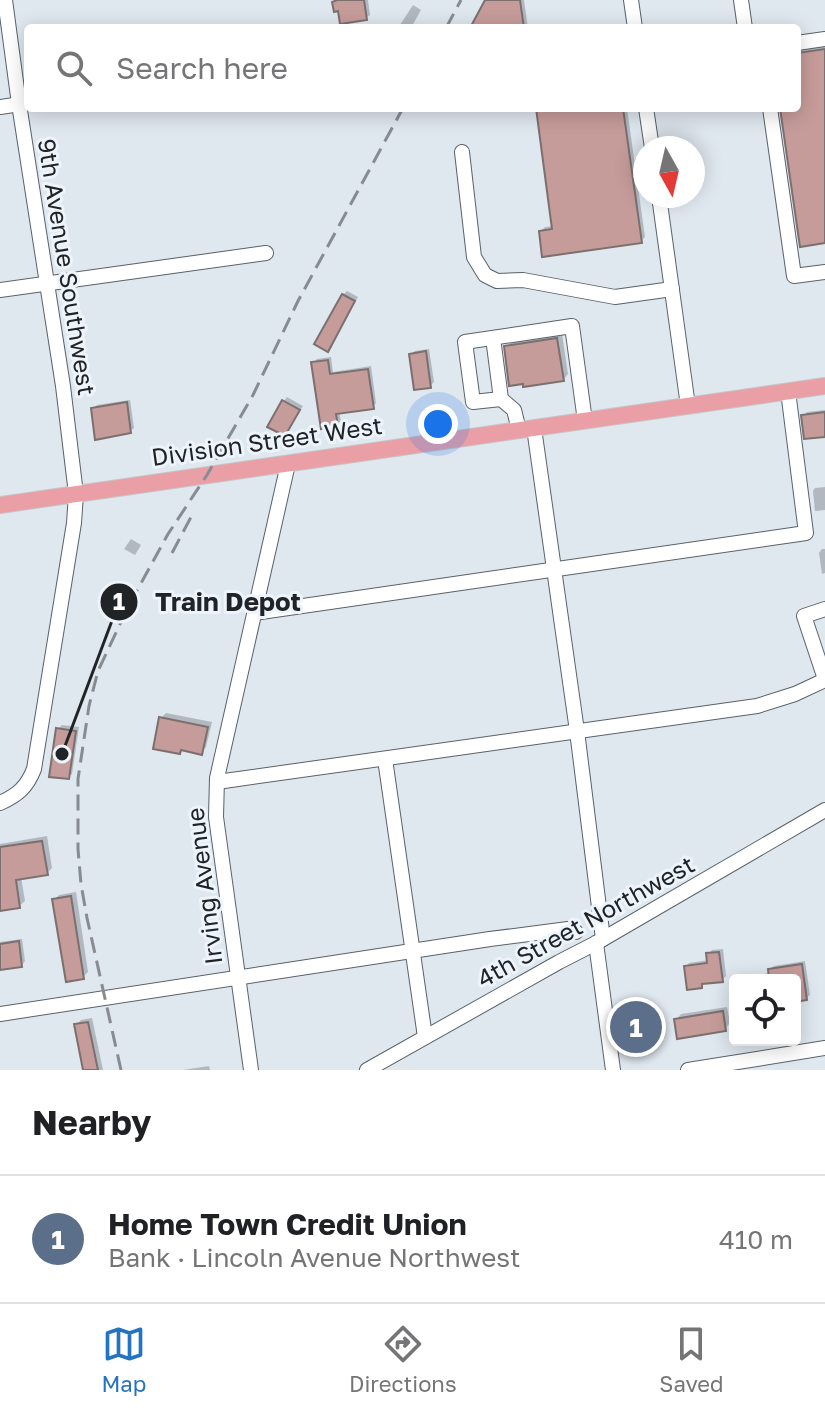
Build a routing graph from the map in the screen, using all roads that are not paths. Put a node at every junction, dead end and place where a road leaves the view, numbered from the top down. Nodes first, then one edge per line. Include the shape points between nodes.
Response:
1 (5, 0) edge
2 (631, 0) edge
3 (741, 0) edge
4 (634, 24) edge
5 (744, 24) edge
6 (825, 39) edge
7 (801, 42) edge
8 (23, 104) edge
9 (0, 107) edge
10 (647, 112) edge
11 (771, 112) edge
12 (650, 136) edge
13 (462, 152) dead end
14 (661, 208) edge
15 (266, 253) dead end
16 (825, 272) edge
17 (45, 283) junction
18 (672, 289) junction
19 (0, 290) edge
20 (493, 338) junction
21 (825, 386) edge
22 (788, 391) junction
23 (501, 399) junction
24 (688, 406) junction
25 (585, 421) junction
26 (526, 429) junction
27 (288, 464) junction
28 (76, 494) junction
29 (0, 505) edge
30 (554, 571) junction
31 (825, 609) edge
32 (254, 613) junction
33 (825, 679) edge
34 (577, 731) junction
35 (385, 759) junction
36 (217, 782) junction
37 (0, 803) edge
38 (825, 810) edge
39 (576, 932) dead end
40 (599, 941) junction
41 (412, 951) junction
42 (238, 976) junction
43 (0, 1014) edge
44 (425, 1037) junction
45 (825, 1048) edge
46 (251, 1070) edge
47 (367, 1070) edge
48 (613, 1070) edge
49 (688, 1070) edge

1 - 8 street, 9th Avenue Southwest
2 - 4 street
3 - 5 street
6 - 7 street
8 - 9 street
8 - 17 street, 9th Avenue Southwest
10 - 12 street
11 - 16 street via 794,276
13 - 18 street via 474,257 485,275 615,297
14 - 18 street
15 - 17 street
17 - 19 street
17 - 28 street, 9th Avenue Southwest
18 - 24 street
20 - 23 street
20 - 23 street via 465,342 473,402
20 - 25 street via 572,326
21 - 22 main road, Division Street West
22 - 24 main road, Division Street West
22 - 30 street via 806,533
23 - 26 street
24 - 25 main road, Division Street West
25 - 26 main road, Division Street West
26 - 27 main road, Division Street West
26 - 30 street
27 - 28 main road, Division Street West
27 - 32 street, Irving Avenue
28 - 29 main road, Division Street West
28 - 37 street, 9th Avenue Southwest via 34,769 23,790
30 - 32 street
30 - 34 street
31 - 33 street via 804,616
32 - 36 street, Irving Avenue
33 - 34 street via 757,706
34 - 35 street
34 - 40 street
35 - 36 street
35 - 41 street
36 - 42 street, Irving Avenue via 216,817
38 - 40 street, 4th Street Northwest
39 - 41 street
40 - 44 street, 4th Street Northwest
40 - 48 street
41 - 42 street
41 - 44 street
42 - 43 street
42 - 46 street, Irving Avenue
44 - 47 street, 4th Street Northwest
45 - 49 street

